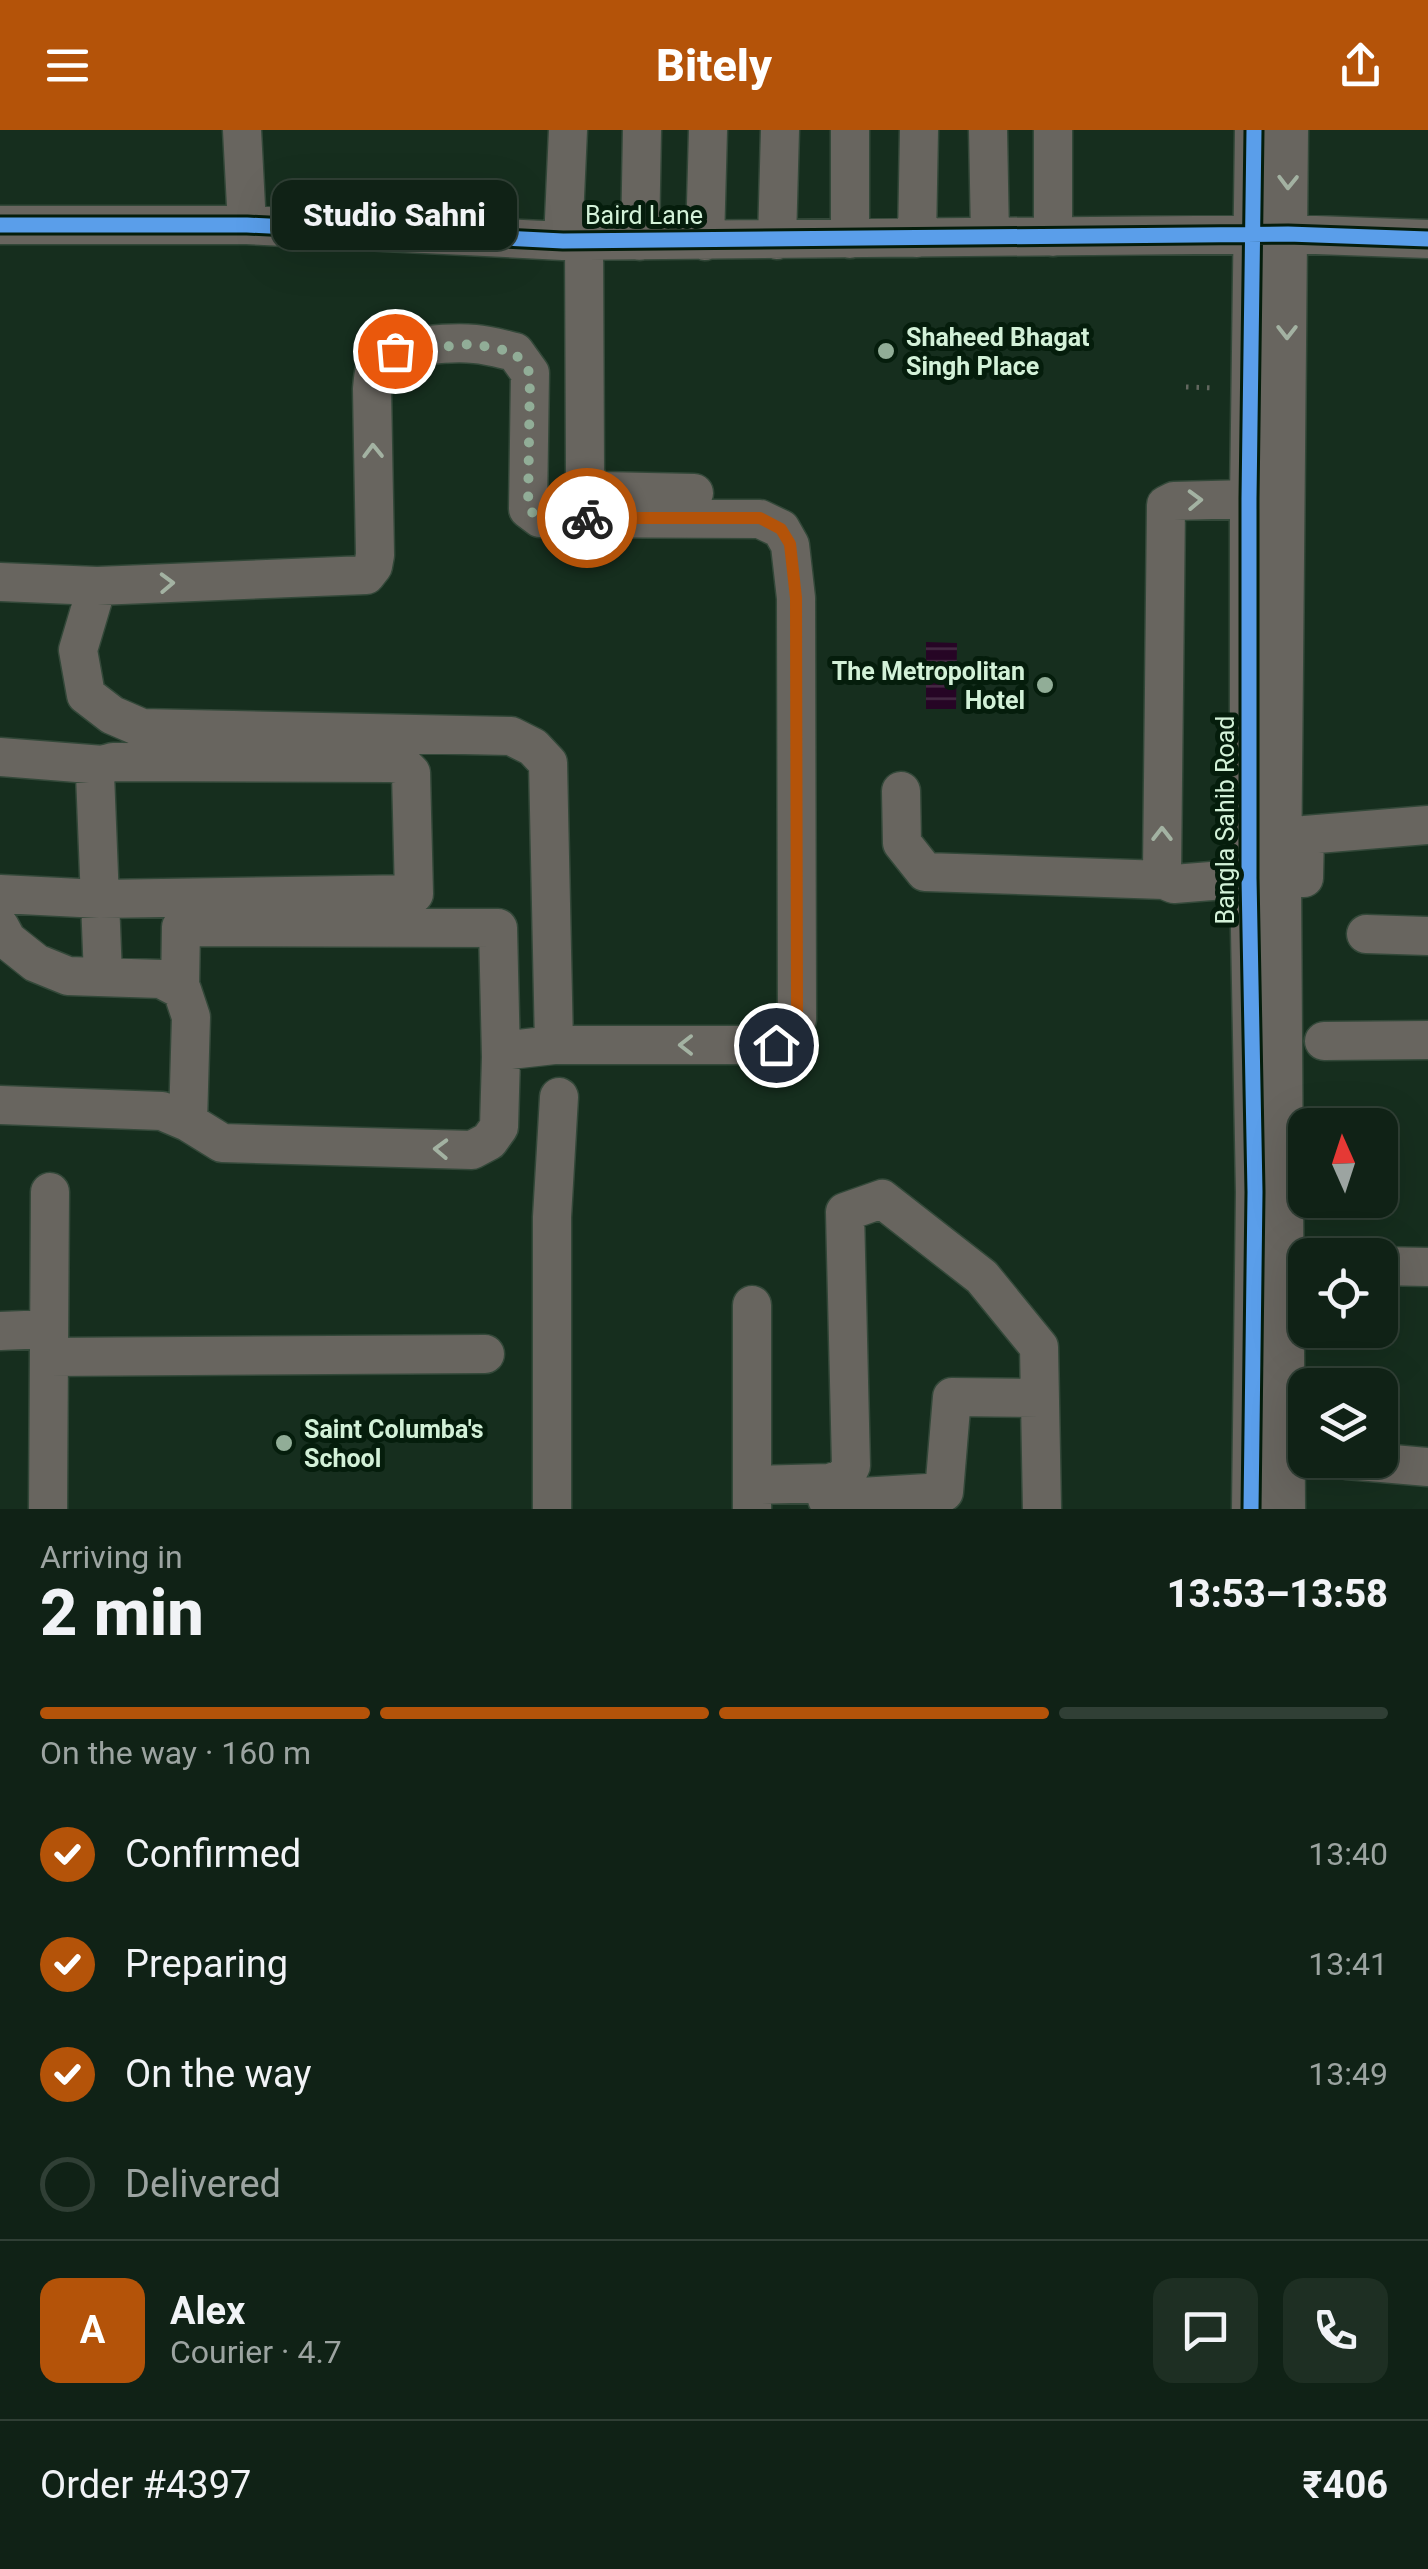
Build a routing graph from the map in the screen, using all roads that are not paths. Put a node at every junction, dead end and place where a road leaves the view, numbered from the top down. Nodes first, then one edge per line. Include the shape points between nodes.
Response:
1 (242, 130) edge
2 (568, 130) edge
3 (642, 130) edge
4 (708, 130) edge
5 (780, 130) edge
6 (850, 130) edge
7 (919, 130) edge
8 (988, 130) edge
9 (1054, 130) edge
10 (1254, 130) edge
11 (1289, 130) edge
12 (0, 225) edge
13 (247, 225) junction
14 (1270, 235) junction
15 (990, 236) junction
16 (917, 238) junction
17 (1053, 238) junction
18 (850, 239) junction
19 (1428, 239) edge
20 (574, 240) junction
21 (777, 240) junction
22 (640, 241) junction
23 (705, 241) junction
24 (757, 494) dead end
25 (1249, 499) junction
26 (0, 582) edge
27 (97, 586) junction
28 (1306, 613) dead end
29 (0, 756) edge
30 (103, 766) junction
31 (901, 791) dead end
32 (1428, 825) edge
33 (1305, 835) junction
34 (1250, 878) junction
35 (1164, 880) junction
36 (0, 894) edge
37 (100, 899) junction
38 (0, 927) edge
39 (1366, 934) dead end
40 (1428, 936) edge
41 (104, 976) junction
42 (180, 989) junction
43 (1428, 1040) edge
44 (1324, 1041) dead end
45 (554, 1044) junction
46 (502, 1057) junction
47 (559, 1097) dead end
48 (0, 1105) edge
49 (188, 1122) junction
50 (50, 1192) dead end
51 (1302, 1238) edge
52 (1398, 1266) edge
53 (1428, 1267) edge
54 (752, 1306) dead end
55 (0, 1331) edge
56 (49, 1343) junction
57 (485, 1354) dead end
58 (1294, 1368) edge
59 (1040, 1398) junction
60 (1398, 1464) edge
61 (1428, 1467) edge
62 (1292, 1478) edge
63 (752, 1497) edge
64 (828, 1499) dead end
65 (48, 1509) edge
66 (552, 1509) edge
67 (1042, 1509) edge
68 (1251, 1509) edge
69 (1286, 1509) edge

1 - 13 street
2 - 20 street
3 - 22 street
4 - 23 street
5 - 21 street
6 - 18 street
7 - 16 street
8 - 15 street
9 - 17 street
10 - 14 street, Bangla Sahib Road
11 -> 14 street, Bangla Sahib Road
12 - 13 street, Baird Lane
13 - 20 street, Baird Lane
14 - 17 street, Baird Lane
14 - 19 street, Baird Lane
14 - 25 street, Bangla Sahib Road
14 -> 58 street, Bangla Sahib Road
15 - 16 street, Baird Lane
15 - 17 street, Baird Lane
16 - 18 street, Baird Lane
18 - 21 street, Baird Lane
20 - 22 street, Baird Lane
20 - 24 street via 589,484 602,491
21 - 23 street, Baird Lane
22 - 23 street, Baird Lane
25 - 34 street, Bangla Sahib Road
35 -> 25 street via 1166,505
26 - 27 street
27 - 45 street via 78,650 86,695 142,728 511,736 534,747 548,763
27 -> 45 street via 366,575 375,556 374,374 379,360 418,347 473,344 514,352 524,362 530,373 533,515 760,518 781,529 790,544 796,598 794,1031 776,1045
28 - 33 street
29 - 30 street
30 - 37 street via 96,774
30 - 37 street via 404,764 411,772 414,894
31 - 35 street via 902,844 925,872
32 - 33 street
33 - 51 street
34 - 35 street
34 - 68 street, Bangla Sahib Road
36 - 37 street
37 - 41 street
38 - 41 street via 36,963 68,976
39 - 40 street
41 - 42 street via 161,979
42 - 46 street via 181,927 498,928
42 - 49 street via 191,1017
43 - 44 street
45 - 46 street
46 -> 49 street via 500,1127 472,1150 222,1143
47 - 66 street
48 - 49 street via 162,1111
50 - 56 street
52 - 53 street
54 - 63 street
55 - 56 street
56 - 57 street
56 - 65 street
59 - 63 street via 1039,1347 982,1277 882,1199 845,1212 851,1466 830,1483
59 - 64 street via 952,1396 944,1492
59 - 67 street
60 - 61 street
62 - 69 street, Bangla Sahib Road

